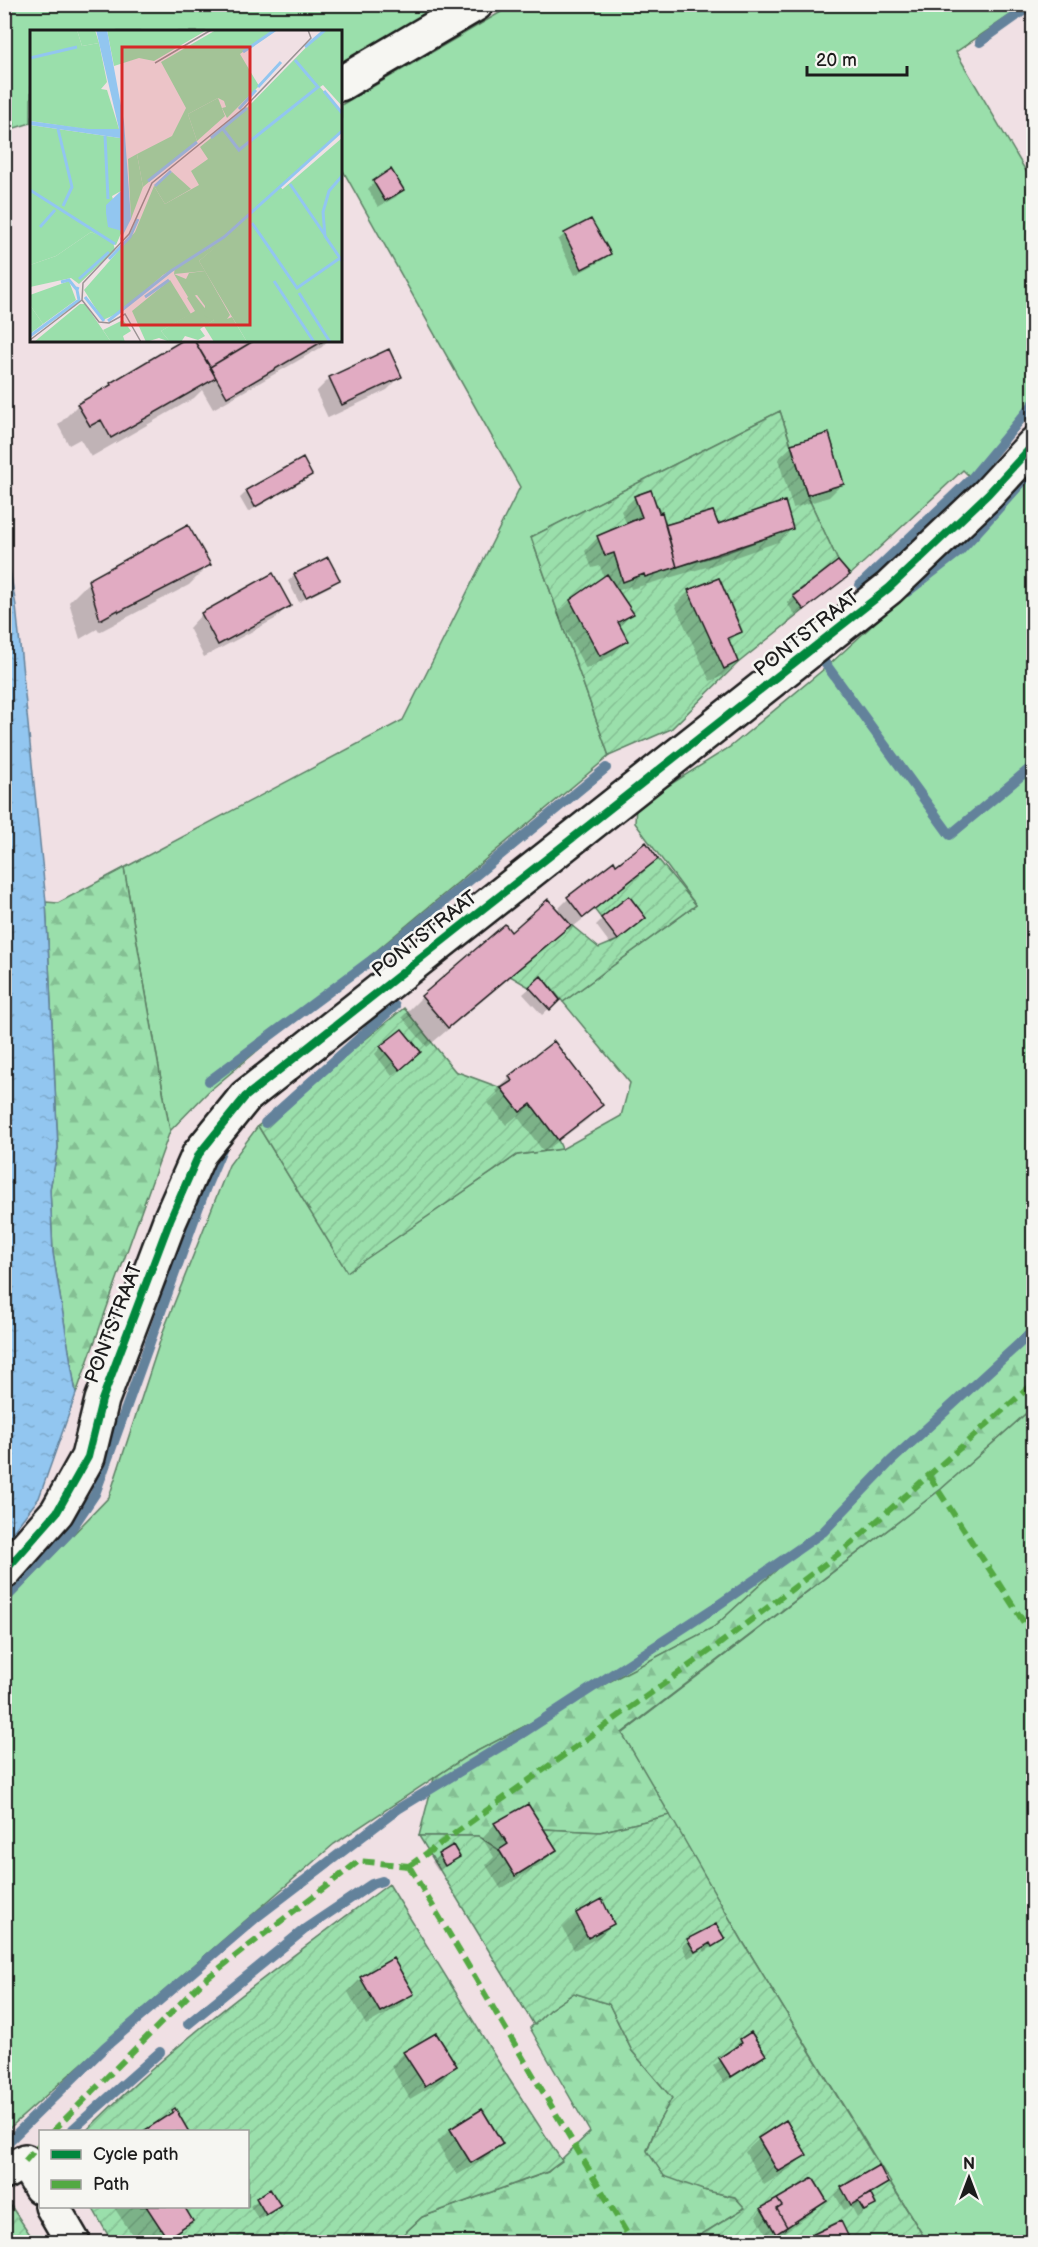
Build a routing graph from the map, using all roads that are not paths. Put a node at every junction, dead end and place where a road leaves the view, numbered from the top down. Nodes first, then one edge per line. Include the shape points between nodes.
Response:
1 (476, 4) edge
2 (342, 83) edge
3 (1034, 444) edge
4 (4, 1572) edge
5 (53, 2208) edge
6 (73, 2242) edge

1 - 2 street
3 - 4 street, PONTSTRAAT via 988,494 889,588 245,1097 199,1154 170,1220 102,1400 88,1457 57,1512
5 - 6 street

